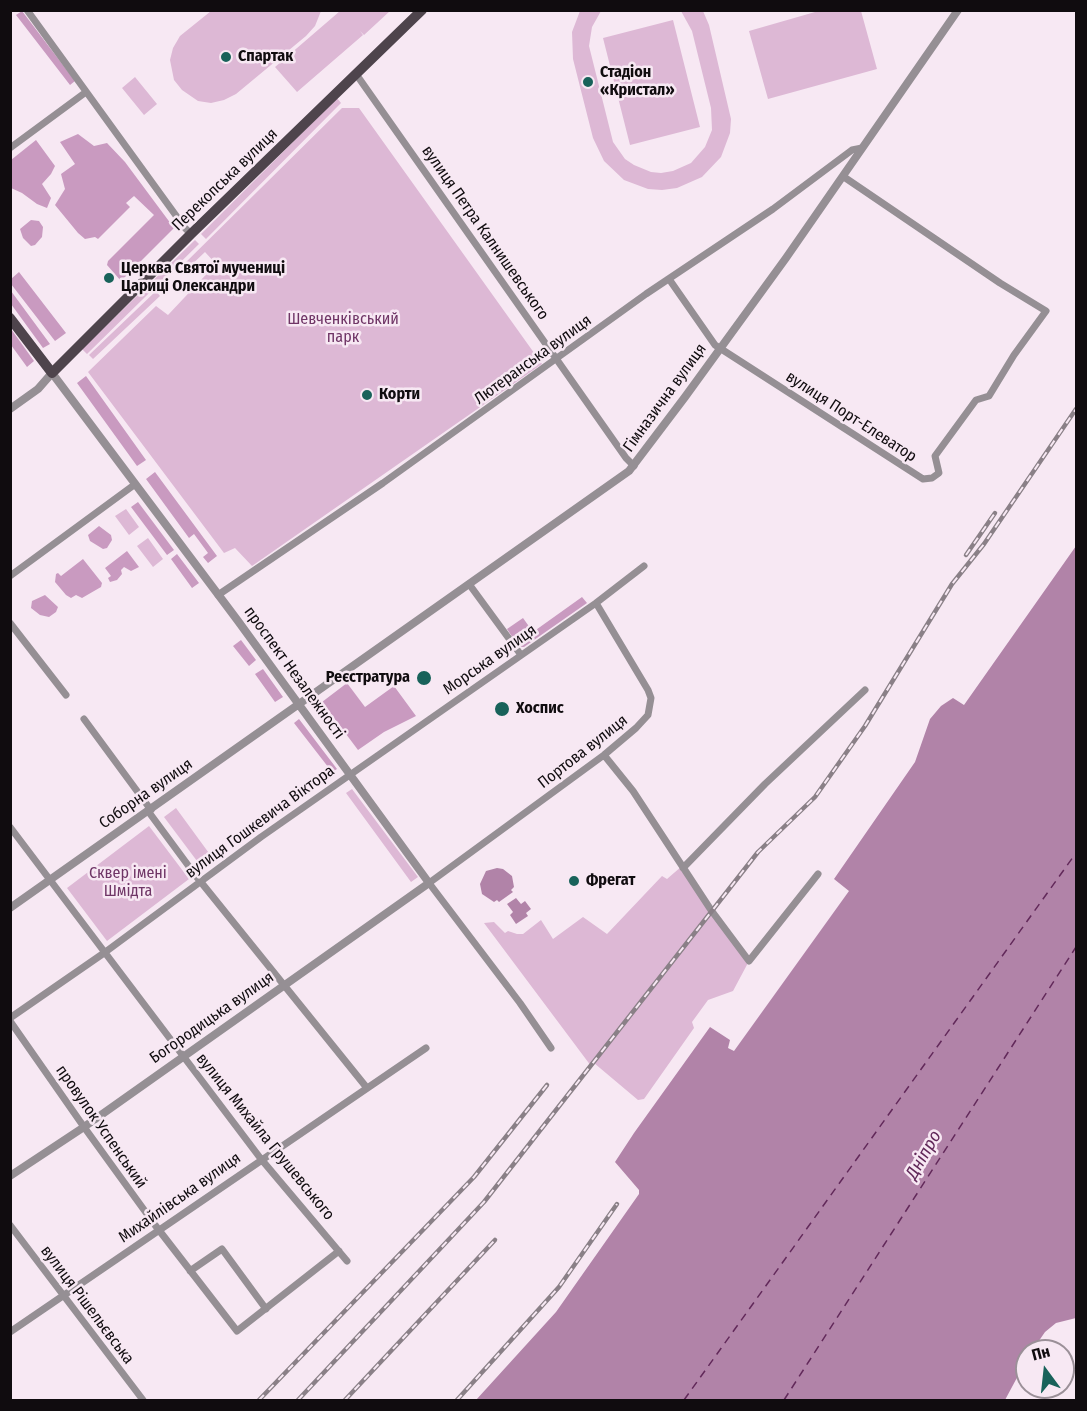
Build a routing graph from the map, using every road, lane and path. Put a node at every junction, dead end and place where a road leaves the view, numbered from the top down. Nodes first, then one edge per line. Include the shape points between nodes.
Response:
1 (27, 10) edge
2 (422, 10) edge
3 (958, 10) edge
4 (356, 74) junction
5 (86, 92) junction
6 (10, 148) edge
7 (862, 148) junction
8 (843, 177) junction
9 (191, 234) junction
10 (669, 279) junction
11 (10, 318) edge
12 (720, 348) junction
13 (558, 359) junction
14 (52, 373) junction
15 (10, 409) edge
16 (633, 466) junction
17 (134, 486) junction
18 (644, 566) dead end
19 (10, 576) edge
20 (469, 584) junction
21 (218, 595) junction
22 (596, 603) junction
23 (10, 622) edge
24 (521, 655) junction
25 (865, 690) dead end
26 (66, 695) dead end
27 (298, 705) junction
28 (84, 719) dead end
29 (604, 754) junction
30 (350, 774) junction
31 (149, 810) junction
32 (10, 827) edge
33 (683, 868) junction
34 (818, 874) dead end
35 (50, 880) junction
36 (201, 881) junction
37 (429, 883) junction
38 (10, 908) edge
39 (104, 953) junction
40 (284, 986) junction
41 (10, 1020) edge
42 (426, 1048) dead end
43 (551, 1048) dead end
44 (183, 1056) junction
45 (367, 1088) junction
46 (84, 1127) junction
47 (261, 1159) junction
48 (10, 1176) edge
49 (10, 1225) edge
50 (159, 1230) junction
51 (339, 1251) junction
52 (347, 1261) dead end
53 (190, 1271) junction
54 (63, 1295) junction
55 (266, 1309) junction
56 (10, 1332) edge
57 (143, 1401) edge

1 - 5 street
2 - 4 main road, Перекопська вулиця
3 - 7 street, Гімназична вулиця
4 - 9 main road, Перекопська вулиця
4 - 13 street, вулиця Петра Калнишевського
5 - 6 street
5 - 9 street
7 - 8 street, Гімназична вулиця
7 - 10 street, Лютеранська вулиця via 852,150
8 - 12 street, Гімназична вулиця
8 - 12 street, вулиця Порт-Елеватор via 1046,311 989,396 976,400 936,456 939,473 923,479
9 - 14 main road, Перекопська вулиця
10 - 12 street, вулиця Порт-Елеватор
10 - 13 street, Лютеранська вулиця
11 - 14 main road, проспект Незалежності
12 - 16 street, Гімназична вулиця
13 - 16 street, вулиця Петра Калнишевського
13 - 21 street, Лютеранська вулиця
14 - 15 street
14 - 17 street, проспект Незалежності
16 - 20 street, Гімназична вулиця
17 - 19 street
17 - 21 street, проспект Незалежності
18 - 22 street, Морська вулиця
20 - 24 street
20 - 27 street, Гімназична вулиця
21 - 27 street, проспект Незалежності
22 - 24 street, Морська вулиця
22 - 29 street, Портова вулиця via 651,699 648,715
23 - 26 street
24 - 30 street, Морська вулиця
25 - 33 street
27 - 30 street, проспект Незалежності
27 - 31 street, Соборна вулиця
28 - 31 street
29 - 33 street
29 - 37 street, Портова вулиця
30 - 36 street, вулиця Гошкевича Віктора
30 - 37 street, проспект Незалежності
31 - 35 street, Соборна вулиця
31 - 36 street
32 - 35 street, вулиця Михайла Грушевського
33 - 34 street via 749,961
35 - 38 street, Соборна вулиця
35 - 39 street, вулиця Михайла Грушевського
36 - 39 street, вулиця Гошкевича Віктора
36 - 40 street
37 - 40 street, Богородицька вулиця
37 - 43 street, проспект Незалежності
39 - 41 street, вулиця Гошкевича Віктора
39 - 44 street, вулиця Михайла Грушевського
40 - 44 street, Богородицька вулиця
40 - 45 street
41 - 46 street, провулок Успенський
42 - 45 street, Михайлівська вулиця
44 - 46 street, Богородицька вулиця
44 - 47 street, вулиця Михайла Грушевського
45 - 47 street, Михайлівська вулиця
46 - 48 street, Богородицька вулиця
46 - 50 street, провулок Успенський
47 - 50 street, Михайлівська вулиця
47 - 51 street, вулиця Михайла Грушевського
49 - 54 street, вулиця Рішельєвська
50 - 53 street, провулок Успенський
50 - 54 street, Михайлівська вулиця
51 - 52 street, вулиця Михайла Грушевського
51 - 55 street
53 - 55 street via 222,1249
53 - 55 street, провулок Успенський via 237,1332
54 - 56 street, Михайлівська вулиця
54 - 57 street, вулиця Рішельєвська

